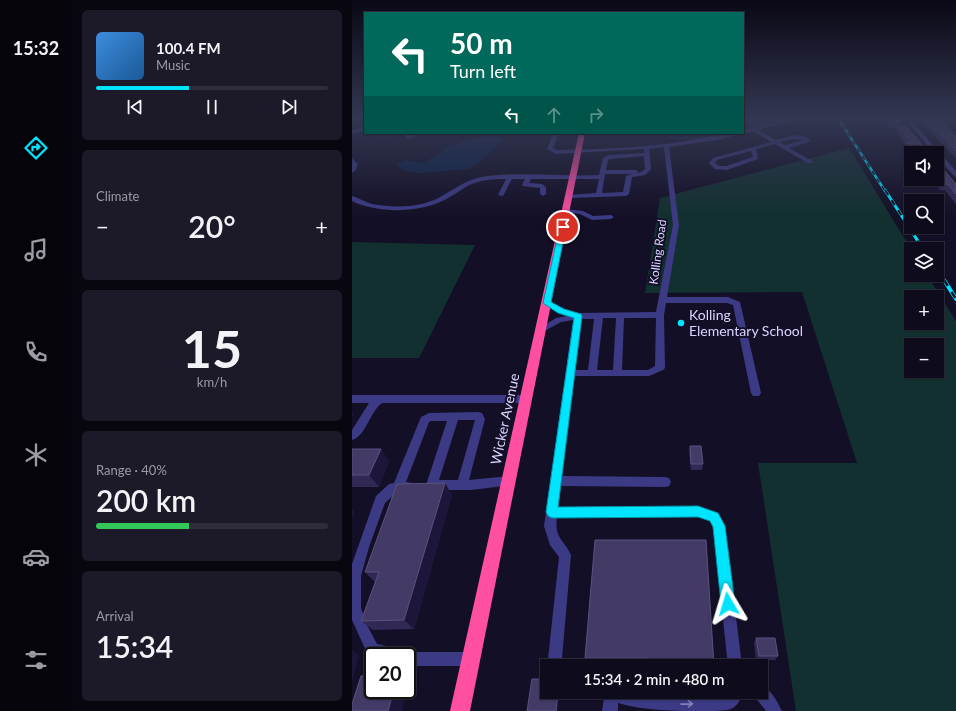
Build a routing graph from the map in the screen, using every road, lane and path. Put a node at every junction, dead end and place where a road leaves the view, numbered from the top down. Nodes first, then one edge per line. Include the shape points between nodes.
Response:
1 (579, 151) edge
2 (667, 151) edge
3 (745, 151) edge
4 (754, 151) edge
5 (793, 151) edge
6 (647, 154) joint
7 (352, 160) edge
8 (944, 161) edge
9 (810, 162) dead end
10 (352, 171) edge
11 (645, 172) junction
12 (603, 174) junction
13 (956, 175) edge
14 (509, 178) junction
15 (528, 178) junction
16 (573, 178) junction
17 (543, 194) dead end
18 (501, 195) dead end
19 (598, 195) junction
20 (570, 196) junction
21 (352, 198) edge
22 (595, 204) dead end
23 (566, 211) junction
24 (612, 217) dead end
25 (662, 300) junction
26 (547, 303) junction
27 (660, 314) junction
28 (599, 315) junction
29 (620, 315) junction
30 (578, 316) junction
31 (541, 330) junction
32 (617, 373) junction
33 (570, 374) junction
34 (592, 374) junction
35 (756, 394) dead end
36 (526, 398) junction
37 (352, 399) edge
38 (380, 399) junction
39 (454, 416) junction
40 (352, 436) edge
41 (509, 481) junction
42 (556, 481) junction
43 (665, 482) dead end
44 (432, 485) junction
45 (462, 485) junction
46 (398, 488) junction
47 (552, 512) junction
48 (371, 647) edge
49 (416, 659) edge
50 (471, 659) junction
51 (557, 659) edge
52 (734, 659) edge
53 (610, 699) edge
54 (625, 699) edge
55 (731, 699) edge
56 (767, 699) edge
57 (460, 711) edge
58 (610, 711) edge
59 (774, 711) edge

1 - 16 highway, Wicker Avenue
2 - 25 street, Kolling Road via 676,225
3 - 4 street via 715,159 712,163 717,168 727,168 756,158
5 - 9 street
6 - 11 street via 648,169
6 - 12 street via 609,157 605,159
7 - 10 street via 355,164
8 - 13 street
11 - 12 street
11 - 19 street via 629,176 626,194
12 - 16 street
12 - 19 street
14 - 15 street
14 - 18 street
14 - 21 street via 473,181 438,200 416,206 378,206
15 - 16 street
15 - 17 street via 525,185 542,186
16 - 20 highway, Wicker Avenue
19 - 20 street
19 - 22 street
20 - 23 highway, Wicker Avenue
23 - 24 street via 581,212 592,218
23 - 26 highway, Wicker Avenue
25 - 27 street, Kolling Road
25 - 35 street via 728,300 737,304
26 - 30 street
26 - 31 highway, Wicker Avenue
27 - 29 street
27 - 32 street, Kolling Road via 660,368 649,373
28 - 29 street
28 - 30 street
28 - 34 street
29 - 32 street
30 - 31 street via 560,320
30 - 33 street
31 - 36 highway, Wicker Avenue
32 - 34 street
33 - 34 street
33 - 42 street
36 - 38 street
36 - 41 highway, Wicker Avenue
37 - 38 street
38 - 40 street via 370,406
39 - 44 street
39 - 45 street via 478,416 480,419
39 - 46 street via 429,417 425,420
41 - 45 street
41 - 50 highway, Wicker Avenue
42 - 43 street
42 - 47 street
44 - 45 street
44 - 46 street
46 - 48 street via 393,488 380,500 355,576 354,608
47 - 51 street via 550,526 554,541 565,555
47 - 52 street via 698,512 714,517 719,526
49 - 50 street
50 - 57 highway, Wicker Avenue
53 - 58 street
54 -> 55 street via 666,704 728,703
56 - 59 street

